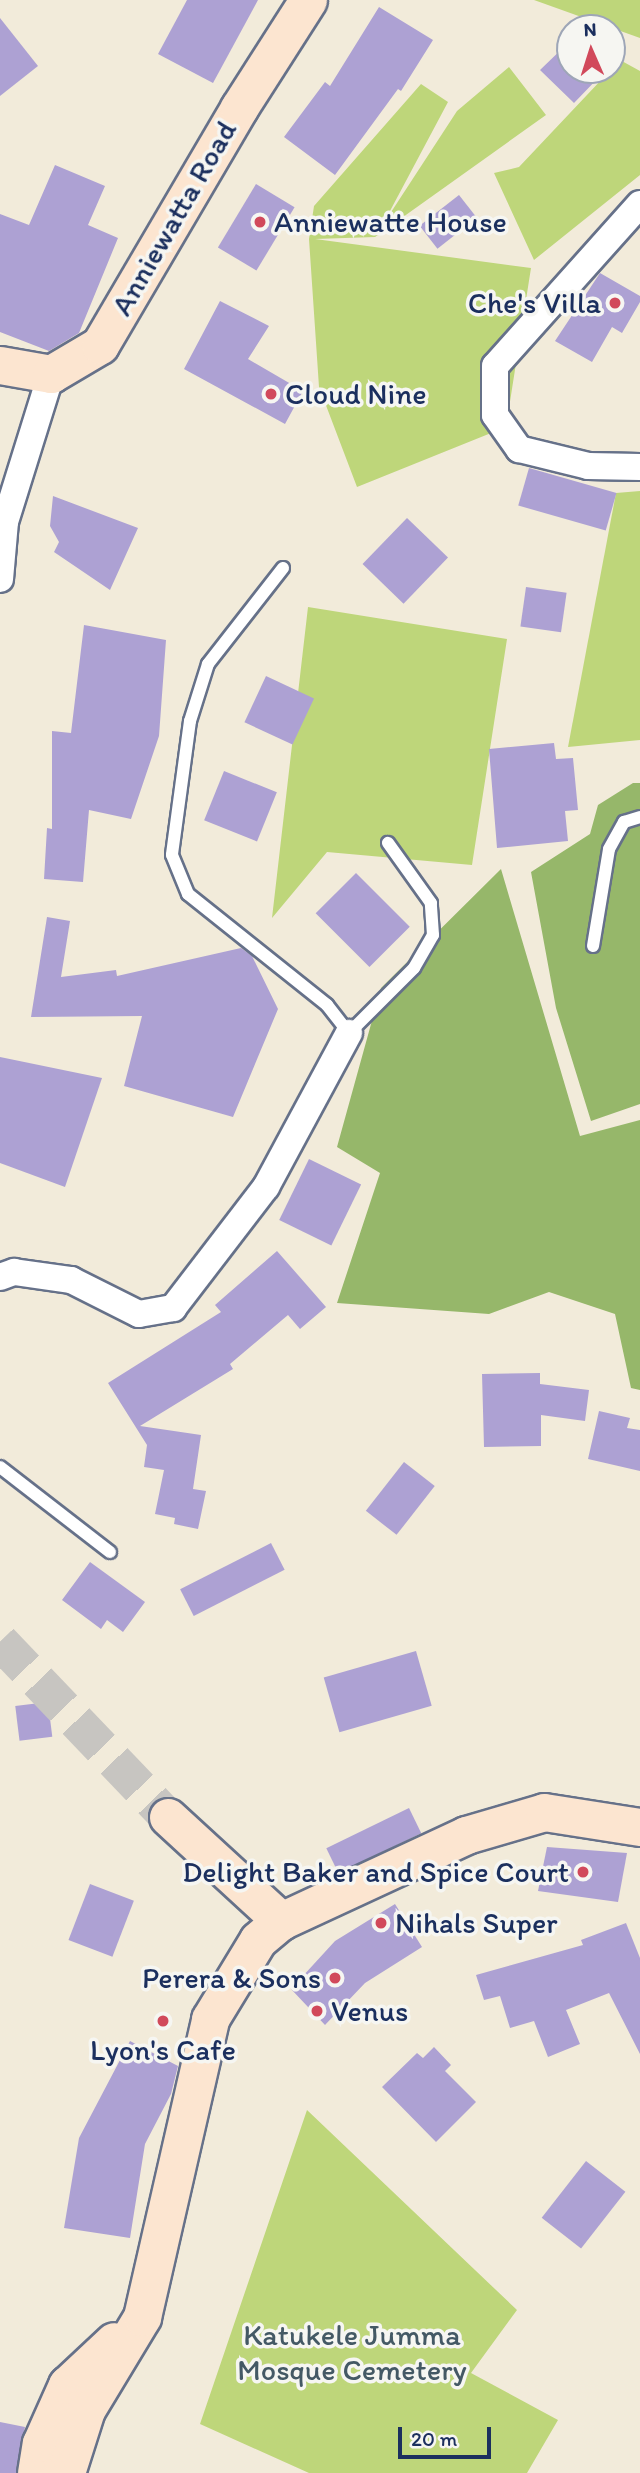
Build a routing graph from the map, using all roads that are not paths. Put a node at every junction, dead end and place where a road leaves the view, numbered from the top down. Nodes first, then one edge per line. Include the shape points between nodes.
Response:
1 (308, 0) edge
2 (640, 204) edge
3 (0, 365) edge
4 (51, 374) junction
5 (640, 467) edge
6 (283, 568) dead end
7 (0, 579) edge
8 (640, 817) edge
9 (388, 843) dead end
10 (593, 946) dead end
11 (348, 1033) junction
12 (0, 1277) edge
13 (0, 1467) edge
14 (110, 1552) dead end
15 (168, 1817) tunnel mouth
16 (640, 1827) edge
17 (281, 1921) junction
18 (142, 2318) junction
19 (36, 2473) edge
20 (66, 2473) edge

1 - 4 street, Anniewatta Road via 100,345
2 - 5 street via 495,366 495,415 519,449 587,466
3 - 4 street
4 - 7 street via 5,522
6 - 11 lane via 208,664 190,721 172,855 188,894 327,1005
8 - 10 lane via 624,822 609,849
9 - 11 lane via 431,903 433,935 414,968
11 - 12 street via 266,1187 173,1308 139,1314 71,1280 14,1272
13 - 14 lane
15 - 17 street
16 - 17 street via 544,1812 466,1835
17 - 18 street via 258,1940 210,2019
18 - 19 street via 67,2385 41,2443
18 - 20 street via 86,2410

